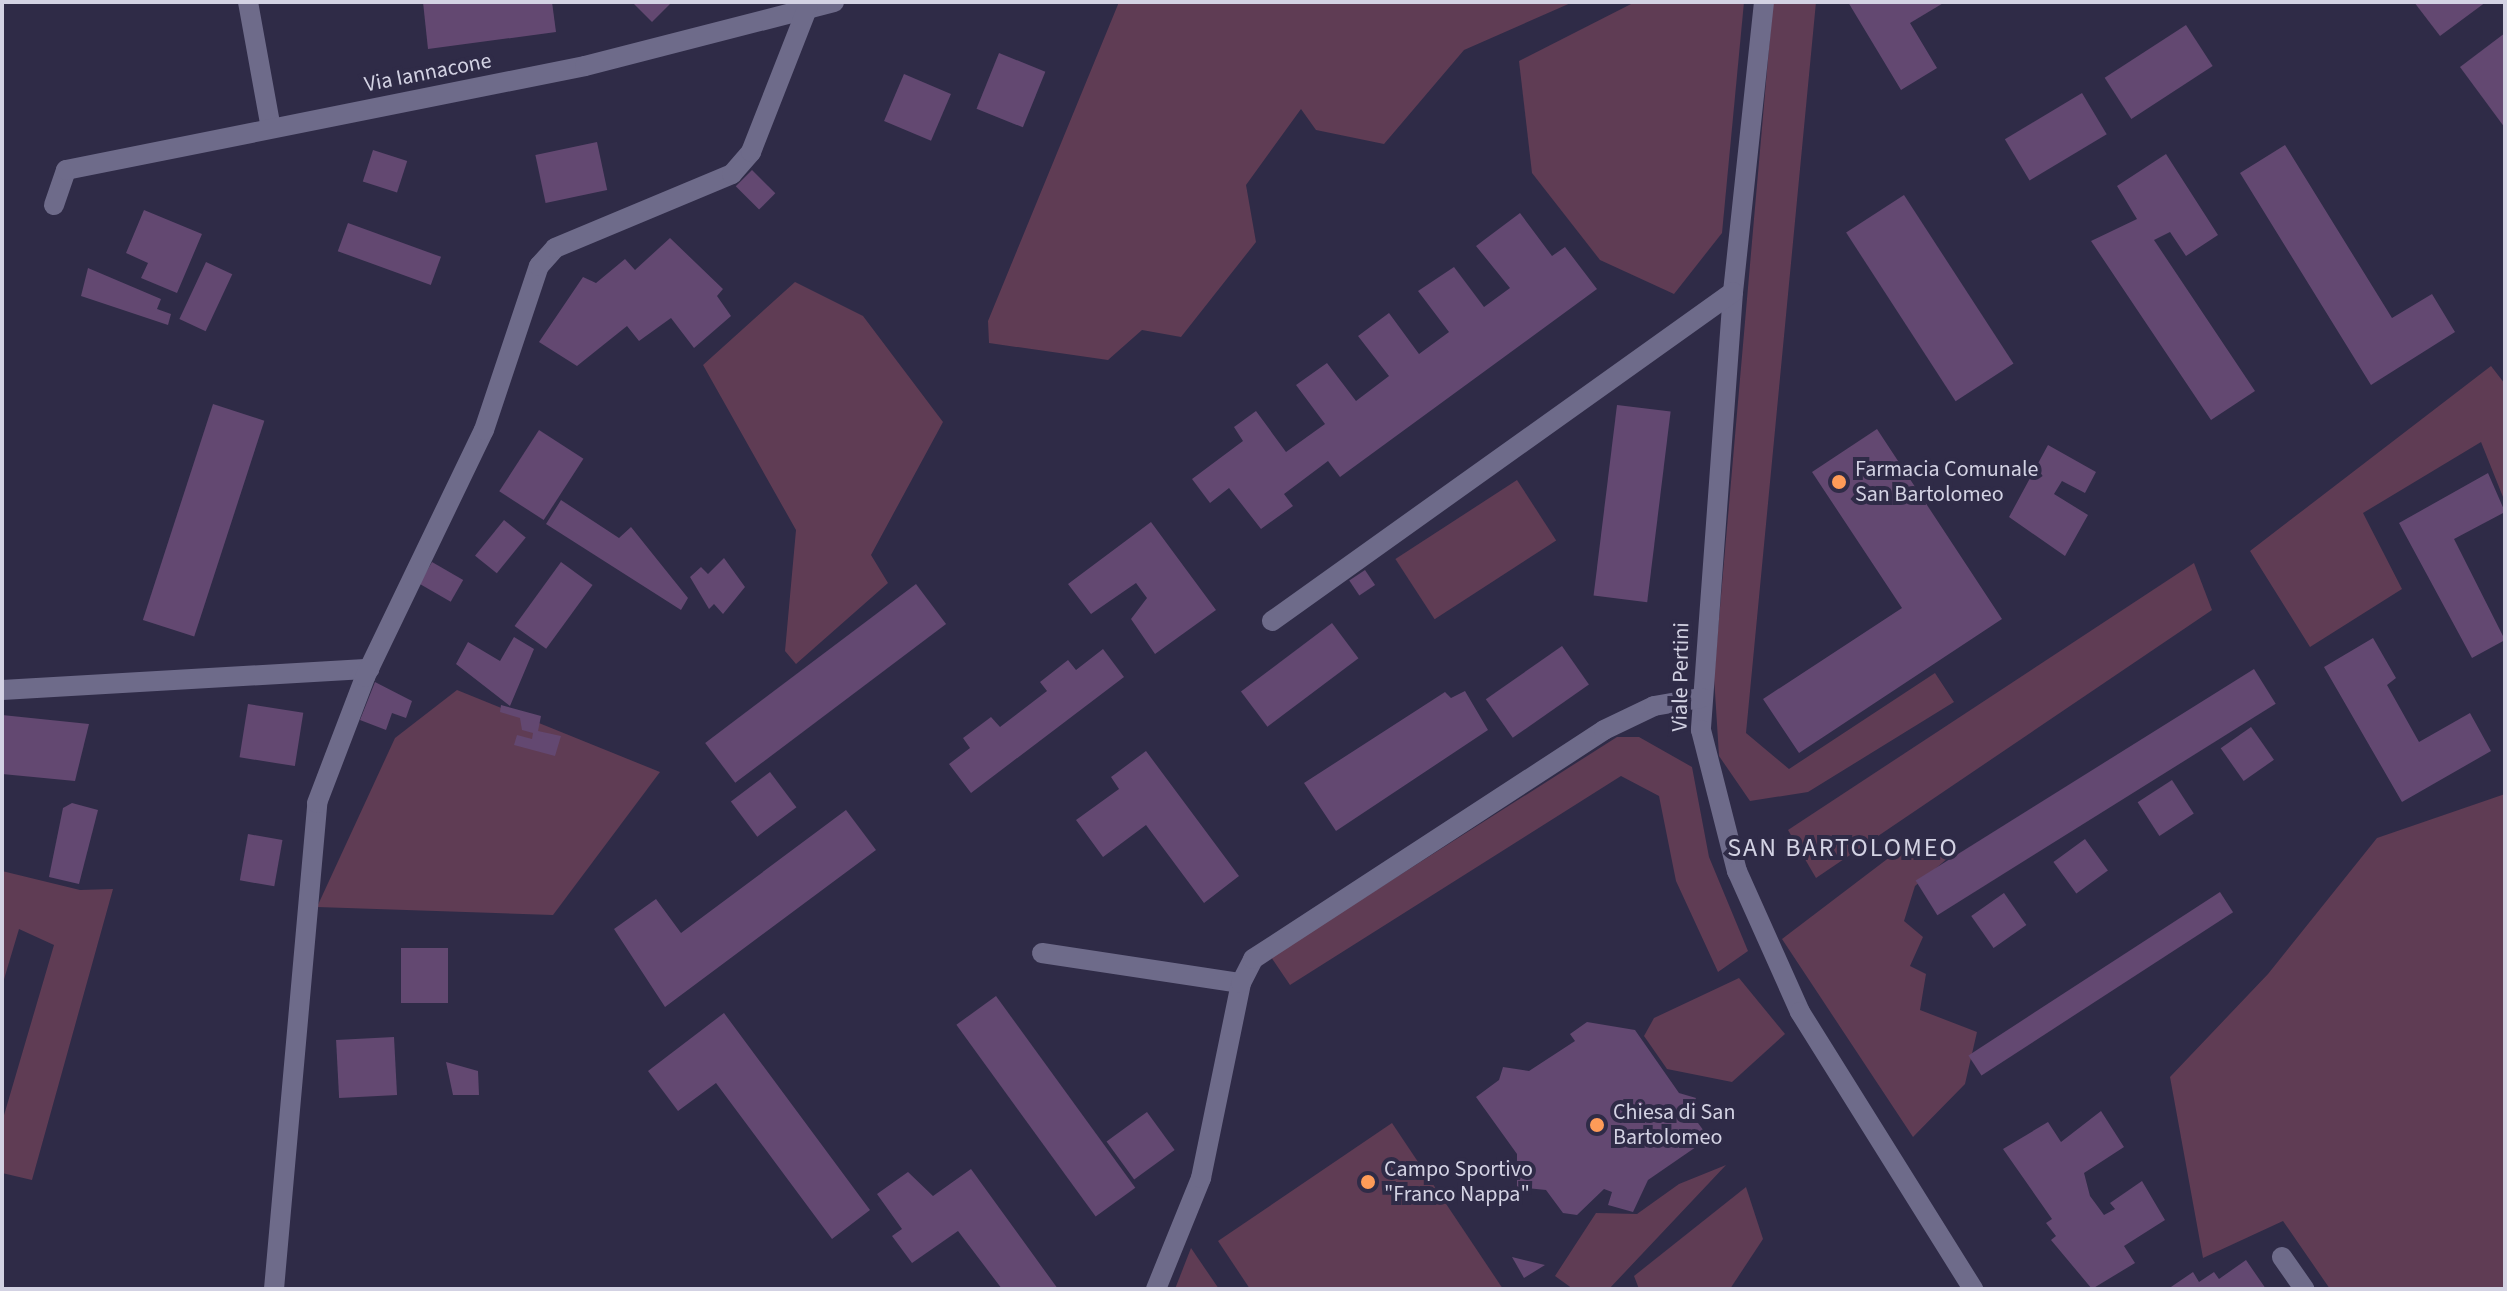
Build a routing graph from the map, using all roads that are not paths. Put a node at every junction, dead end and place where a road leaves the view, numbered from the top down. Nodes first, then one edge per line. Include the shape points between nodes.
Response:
1 (248, 2) edge
2 (834, 2) edge
3 (1764, 2) edge
4 (807, 9) junction
5 (270, 123) junction
6 (54, 205) dead end
7 (1733, 292) junction
8 (1272, 621) dead end
9 (369, 669) junction
10 (2, 690) edge
11 (1701, 698) junction
12 (1042, 953) dead end
13 (1241, 983) junction
14 (2282, 1257) dead end
15 (274, 1289) edge
16 (1156, 1289) edge
17 (1973, 1289) edge
18 (2304, 1289) edge

1 - 5 street
2 - 4 street, Via Iannacone
3 - 7 street, Viale Pertini
4 - 5 street, Via Iannacone via 585,66 281,127
4 - 9 street via 751,152 732,174 555,248 539,266 484,430
5 - 6 street, Via Iannacone via 66,170
7 - 8 street
7 - 11 street, Viale Pertini
9 - 10 street
9 - 15 street via 317,803
11 - 13 street via 1654,706 1604,730 1253,959
11 - 17 street, Viale Pertini via 1715,797 1767,945 1800,1012
12 - 13 street
13 - 16 street via 1201,1178
14 - 18 street

